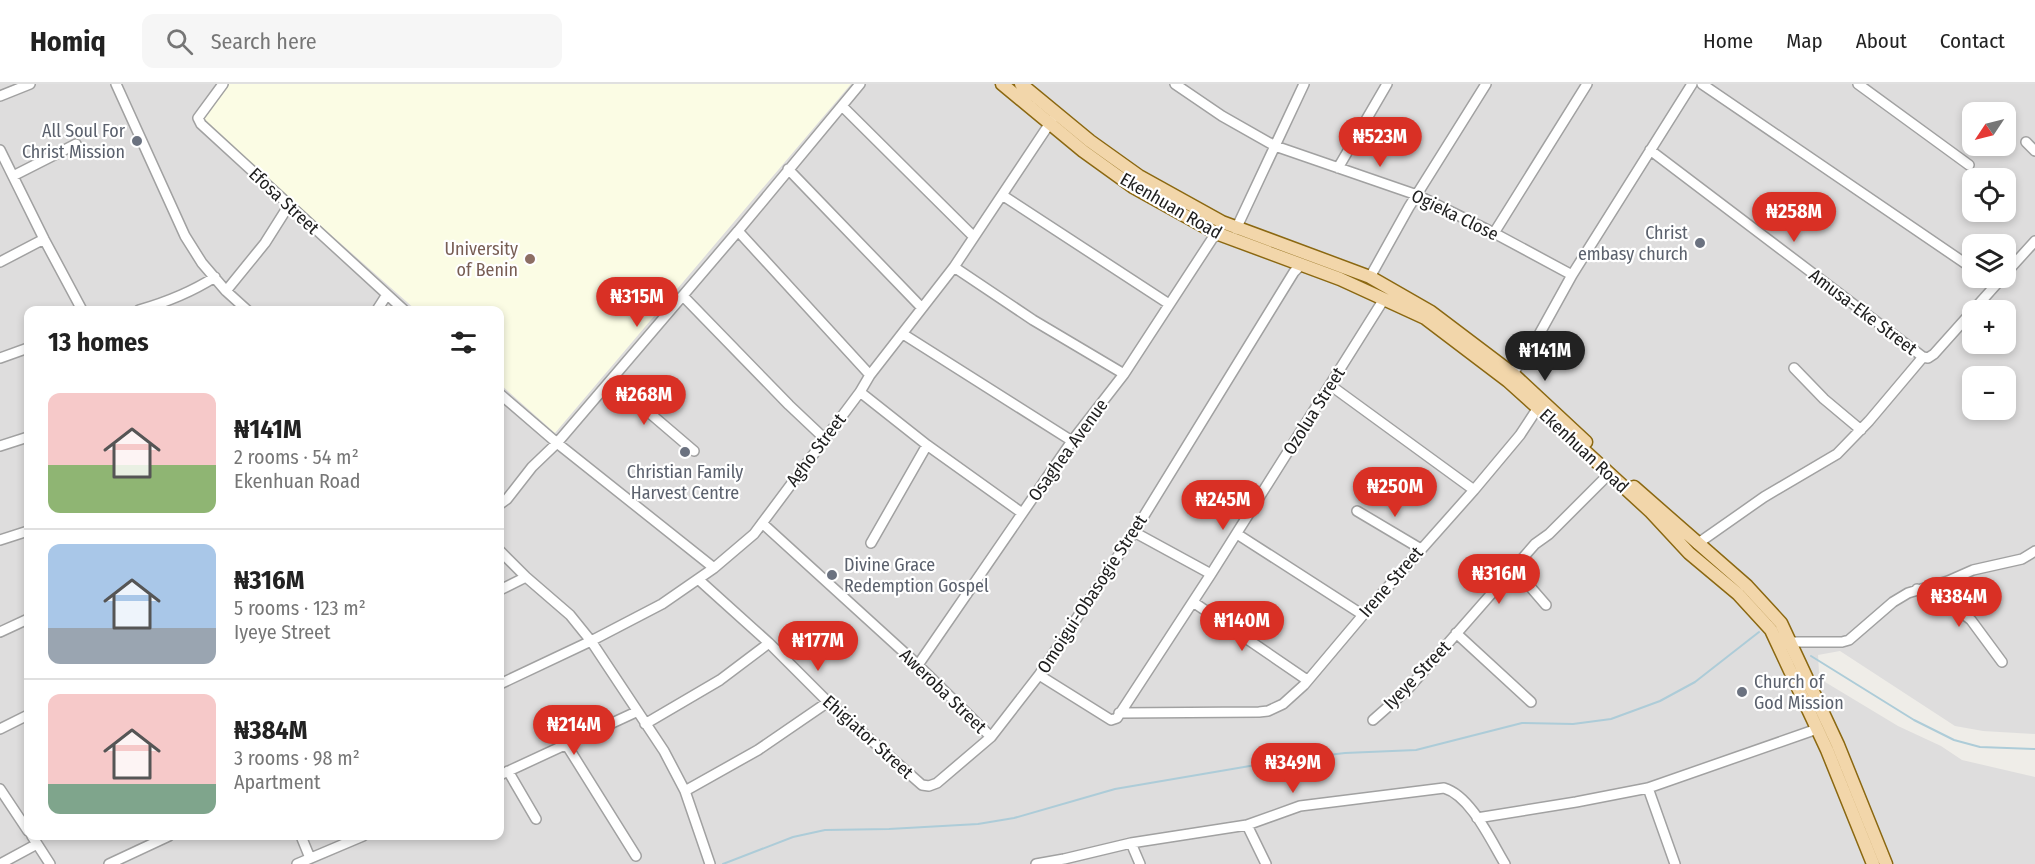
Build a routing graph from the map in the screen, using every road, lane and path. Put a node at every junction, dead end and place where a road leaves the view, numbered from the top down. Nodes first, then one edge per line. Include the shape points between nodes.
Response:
1 (30, 84) edge
2 (116, 84) edge
3 (223, 84) edge
4 (860, 84) edge
5 (1002, 84) edge
6 (1021, 84) edge
7 (1175, 84) edge
8 (1304, 84) edge
9 (1387, 84) edge
10 (1587, 84) edge
11 (1692, 84) edge
12 (1702, 84) edge
13 (1858, 84) edge
14 (1484, 85) edge
15 (0, 96) edge
16 (842, 106) junction
17 (1053, 119) junction
18 (2026, 142) dead end
19 (76, 144) dead end
20 (1275, 146) junction
21 (0, 150) edge
22 (1650, 150) junction
23 (2035, 151) edge
24 (1969, 165) dead end
25 (1338, 168) junction
26 (788, 169) junction
27 (13, 176) junction
28 (1002, 195) junction
29 (1417, 195) junction
30 (289, 205) junction
31 (1236, 229) junction
32 (738, 231) junction
33 (1216, 233) junction
34 (1494, 233) junction
35 (974, 237) junction
36 (44, 239) junction
37 (2035, 241) edge
38 (1962, 261) edge
39 (0, 262) edge
40 (2016, 262) edge
41 (1301, 265) junction
42 (954, 267) junction
43 (1572, 275) junction
44 (215, 277) junction
45 (1370, 277) junction
46 (1993, 288) edge
47 (226, 291) junction
48 (386, 296) junction
49 (683, 296) junction
50 (1384, 299) junction
51 (1169, 304) junction
52 (80, 306) edge
53 (156, 306) edge
54 (243, 306) edge
55 (379, 306) edge
56 (399, 306) edge
57 (922, 308) junction
58 (903, 334) junction
59 (24, 349) edge
60 (1923, 357) junction
61 (0, 358) edge
62 (1794, 368) dead end
63 (870, 375) junction
64 (1124, 375) junction
65 (1511, 378) junction
66 (610, 380) junction
67 (1330, 385) junction
68 (860, 392) junction
69 (504, 398) edge
70 (1540, 404) junction
71 (1860, 430) junction
72 (24, 438) edge
73 (825, 439) junction
74 (1072, 441) junction
75 (556, 443) junction
76 (927, 445) junction
77 (0, 447) edge
78 (694, 451) dead end
79 (1609, 474) junction
80 (1474, 490) junction
81 (504, 501) edge
82 (1356, 511) dead end
83 (1022, 513) junction
84 (762, 523) junction
85 (24, 532) edge
86 (1134, 532) junction
87 (1237, 534) junction
88 (0, 540) edge
89 (871, 543) dead end
90 (1697, 544) junction
91 (1420, 549) junction
92 (2035, 551) edge
93 (504, 554) edge
94 (714, 568) junction
95 (1514, 568) junction
96 (1211, 574) junction
97 (525, 577) junction
98 (698, 579) junction
99 (504, 588) edge
100 (1917, 590) junction
101 (1193, 602) junction
102 (1546, 605) dead end
103 (1363, 615) junction
104 (24, 621) edge
105 (0, 632) edge
106 (1456, 633) junction
107 (591, 642) junction
108 (1790, 642) junction
109 (769, 643) junction
110 (2002, 662) dead end
111 (918, 665) junction
112 (1039, 675) junction
113 (1307, 680) junction
114 (504, 682) edge
115 (828, 702) junction
116 (1531, 702) dead end
117 (636, 712) junction
118 (1119, 713) junction
119 (24, 717) edge
120 (1373, 720) dead end
121 (645, 723) junction
122 (0, 729) edge
123 (1817, 729) junction
124 (991, 737) junction
125 (567, 744) junction
126 (504, 773) edge
127 (937, 783) joint
128 (1648, 788) junction
129 (0, 789) edge
130 (685, 791) junction
131 (24, 812) edge
132 (18, 815) junction
133 (1477, 818) junction
134 (536, 819) dead end
135 (24, 825) edge
136 (1247, 825) junction
137 (34, 840) edge
138 (160, 840) edge
139 (303, 840) edge
140 (353, 840) edge
141 (1131, 843) junction
142 (636, 856) dead end
143 (310, 858) junction
144 (1065, 862) edge
145 (0, 864) edge
146 (50, 864) edge
147 (109, 864) edge
148 (297, 864) edge
149 (710, 864) edge
150 (1036, 864) edge
151 (1140, 864) edge
152 (1266, 864) edge
153 (1505, 864) edge
154 (1675, 864) edge
155 (1873, 864) edge
156 (1886, 864) edge

1 - 15 street
2 - 44 street via 185,236
3 - 30 street, Efosa Street via 198,118 201,124
4 - 16 street
5 - 17 main road, Ekenhuan Road
6 - 17 main road, Ekenhuan Road
7 - 20 street, Ogieka Close
8 - 20 street
9 - 25 street
10 - 34 street
11 - 22 street
12 - 38 street
13 - 24 street
14 - 29 street
16 - 26 street
16 - 35 street
17 - 28 street, Agho Street
17 - 31 main road, Ekenhuan Road via 1139,176
17 - 33 main road, Ekenhuan Road via 1133,187
18 - 23 street
19 - 27 street
20 - 25 street, Ogieka Close
20 - 31 street
21 - 27 street
22 - 43 street
22 - 60 street, Amusa-Eke Street
25 - 29 street, Ogieka Close
26 - 32 street
26 - 57 street
27 - 36 street
28 - 35 street, Agho Street
28 - 51 street
29 - 34 street, Ogieka Close
29 - 45 street
30 - 47 street via 265,243
30 - 48 street, Efosa Street
31 - 45 main road, Ekenhuan Road
32 - 49 street
32 - 63 street
33 - 41 main road, Ekenhuan Road
33 - 51 street, Osaghea Avenue
34 - 43 street, Ogieka Close
35 - 42 street, Agho Street
36 - 39 street
36 - 52 street
37 - 40 street
41 - 50 main road, Ekenhuan Road
41 - 86 street, Omoigui-Obasogie Street
42 - 57 street, Agho Street
42 - 64 street
43 - 65 street
44 - 47 street
44 - 53 street via 188,294
45 - 65 main road, Ekenhuan Road via 1431,312
46 - 60 street, Amusa-Eke Street via 1934,354
47 - 54 street
48 - 55 street
48 - 56 street, Efosa Street
49 - 66 street
49 - 73 street
50 - 65 main road, Ekenhuan Road via 1425,318
50 - 67 street, Ozolua Street
51 - 64 street, Osaghea Avenue
57 - 58 street, Agho Street
58 - 63 street, Agho Street
58 - 74 street
59 - 61 street
60 - 71 street
62 - 71 street
63 - 68 street, Agho Street
64 - 74 street, Osaghea Avenue
65 - 70 main road, Ekenhuan Road
66 - 75 street
66 - 78 street
67 - 80 street
67 - 87 street, Ozolua Street
68 - 73 street, Agho Street
68 - 76 street
69 - 75 street
70 - 79 main road, Ekenhuan Road
70 - 80 street, Irene Street via 1520,435
70 - 90 main road, Ekenhuan Road
71 - 90 street via 1837,454
72 - 77 street
73 - 84 street, Agho Street
74 - 83 street, Osaghea Avenue
75 - 81 street
75 - 94 street
76 - 83 street
76 - 89 street
79 - 95 street, Iyeye Street
79 - 123 main road, Ekenhuan Road via 1689,553 1738,594 1771,630
80 - 91 street, Irene Street
82 - 91 street
83 - 111 street, Osaghea Avenue
84 - 94 street, Agho Street
84 - 111 street, Aweroba Street
85 - 88 street
86 - 96 street
86 - 112 street, Omoigui-Obasogie Street
87 - 96 street, Ozolua Street
87 - 103 street
90 - 108 main road, Ekenhuan Road via 1747,586 1781,623
91 - 103 street, Irene Street
92 - 100 street via 2022,559 1973,570
93 - 97 street
94 - 98 street, Agho Street
95 - 102 street
95 - 106 street, Iyeye Street
96 - 101 street, Ozolua Street
97 - 99 street
97 - 107 street via 570,615
98 - 107 street, Agho Street via 662,604
98 - 109 street, Ehigiator Street
100 - 108 street via 1893,602 1849,640
100 - 110 street via 1948,602 1971,620
101 - 113 street
101 - 118 street, Ozolua Street
103 - 113 street, Irene Street
104 - 105 street
106 - 116 street
106 - 120 street, Iyeye Street via 1407,690
107 - 114 street, Agho Street
107 - 117 street
108 - 156 main road, Ekenhuan Road via 1838,745
109 - 115 street, Ehigiator Street
109 - 121 street via 720,680
111 - 124 street, Aweroba Street
112 - 118 street via 1111,720
112 - 124 street, Omoigui-Obasogie Street
113 - 118 street, Irene Street via 1282,704 1268,711
115 - 127 street, Ehigiator Street via 922,785
115 - 130 street via 758,750
117 - 121 street
117 - 125 street
119 - 122 street
121 - 130 street
123 - 128 street
123 - 155 main road, Ekenhuan Road
124 - 127 street, Omoigui-Obasogie Street
125 - 126 street
125 - 142 street
126 - 134 street
128 - 133 street
128 - 154 street
129 - 132 street
130 - 149 street
131 - 132 street
132 - 135 street
133 - 136 street via 1461,797 1444,788 1300,806
133 - 153 street
136 - 141 street
136 - 152 street
137 - 145 street
137 - 146 street
138 - 147 street
139 - 143 street
140 - 143 street
141 - 144 street
141 - 151 street
143 - 148 street
144 - 150 street

